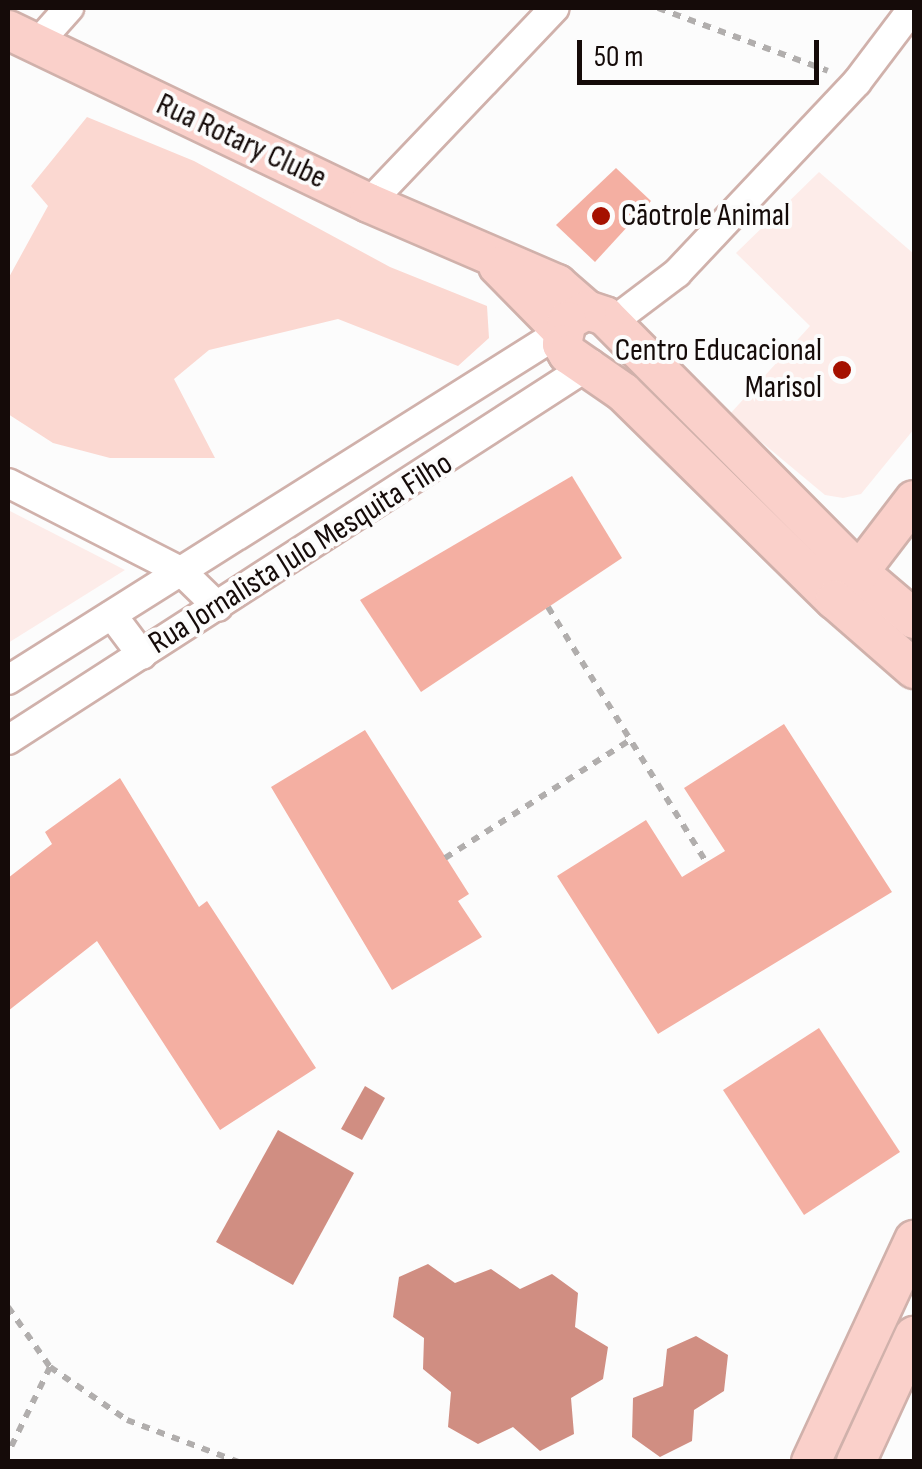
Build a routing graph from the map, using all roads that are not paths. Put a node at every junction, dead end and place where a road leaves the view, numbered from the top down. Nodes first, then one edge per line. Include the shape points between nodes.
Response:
1 (69, 8) edge
2 (555, 8) edge
3 (913, 8) edge
4 (22, 37) edge
5 (369, 203) junction
6 (594, 323) junction
7 (591, 364) junction
8 (8, 483) edge
9 (914, 500) edge
10 (182, 572) junction
11 (848, 587) junction
12 (218, 607) junction
13 (112, 615) junction
14 (914, 619) edge
15 (142, 655) junction
16 (914, 669) edge
17 (8, 680) edge
18 (8, 740) edge
19 (914, 1240) edge
20 (911, 1352) edge
21 (811, 1462) edge
22 (856, 1462) edge

1 - 4 street
2 - 5 street
3 - 6 street, Rua Jornalista Julo Mesquita Filho via 857,82 677,273
4 - 5 main road, Rua Rotary Clube
5 - 6 main road, Rua Rotary Clube via 557,284
6 - 7 main road via 610,352
6 - 10 street, Rua Jornalista Julo Mesquita Filho
6 - 11 main road, Rua Rotary Clube
7 - 11 main road
7 - 12 street, Rua Jornalista Julo Mesquita Filho
8 - 10 street
9 - 11 main road
10 - 12 street
10 - 13 street, Rua Jornalista Julo Mesquita Filho
11 - 14 main road
11 - 16 main road
12 - 15 street, Rua Jornalista Julo Mesquita Filho
13 - 15 street
13 - 17 street, Rua Jornalista Julo Mesquita Filho
15 - 18 street, Rua Jornalista Julo Mesquita Filho
19 - 21 main road
20 - 22 main road

